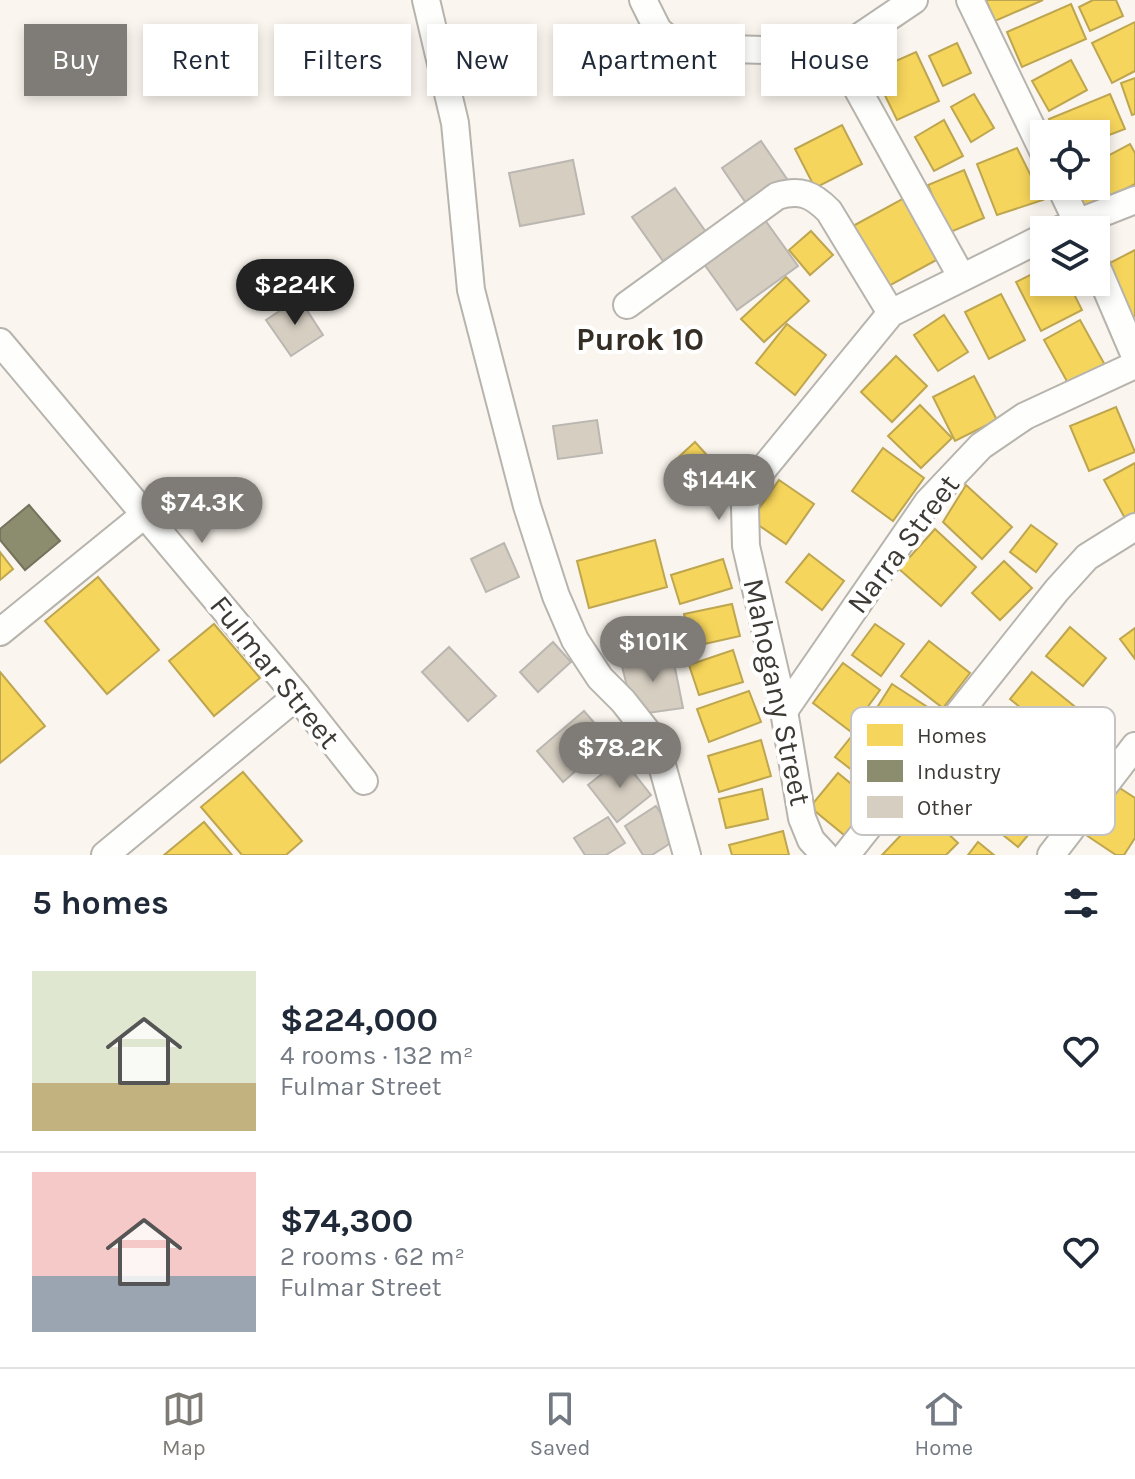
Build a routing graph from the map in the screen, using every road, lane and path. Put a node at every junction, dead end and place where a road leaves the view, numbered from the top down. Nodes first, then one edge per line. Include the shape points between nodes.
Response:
1 (426, 0) edge
2 (643, 0) edge
3 (914, 0) edge
4 (970, 0) edge
5 (878, 24) edge
6 (761, 50) edge
7 (861, 96) edge
8 (1030, 124) edge
9 (1135, 200) edge
10 (1098, 216) edge
11 (1030, 244) edge
12 (961, 276) junction
13 (1109, 296) edge
14 (627, 305) dead end
15 (891, 313) junction
16 (0, 342) edge
17 (1135, 356) edge
18 (1135, 365) edge
19 (144, 515) junction
20 (1135, 527) edge
21 (0, 632) edge
22 (297, 696) junction
23 (964, 707) edge
24 (784, 711) junction
25 (1135, 746) edge
26 (1115, 772) edge
27 (364, 781) dead end
28 (862, 835) edge
29 (1066, 835) edge
30 (105, 855) edge
31 (687, 855) edge
32 (825, 855) edge
33 (846, 855) edge
34 (1051, 855) edge

1 - 31 street via 455,123 471,290 527,506 575,640 649,734
2 - 6 street via 658,30 674,44
3 - 5 street
4 - 8 street
7 - 12 street
9 - 10 street
11 - 12 street, Mahogany Street
12 - 15 street, Mahogany Street
13 - 17 street
14 - 15 street via 777,196 795,190 815,197 829,211
15 - 24 street, Mahogany Street via 751,484 745,507 746,546
16 - 19 street, Fulmar Street
18 - 24 street, Narra Street via 1025,416 981,446 928,502
19 - 21 street
19 - 22 street, Fulmar Street
20 - 23 street via 1087,557
22 - 27 street, Fulmar Street
22 - 30 street
24 - 32 street, Mahogany Street via 802,818
25 - 26 street
28 - 33 street
29 - 34 street

